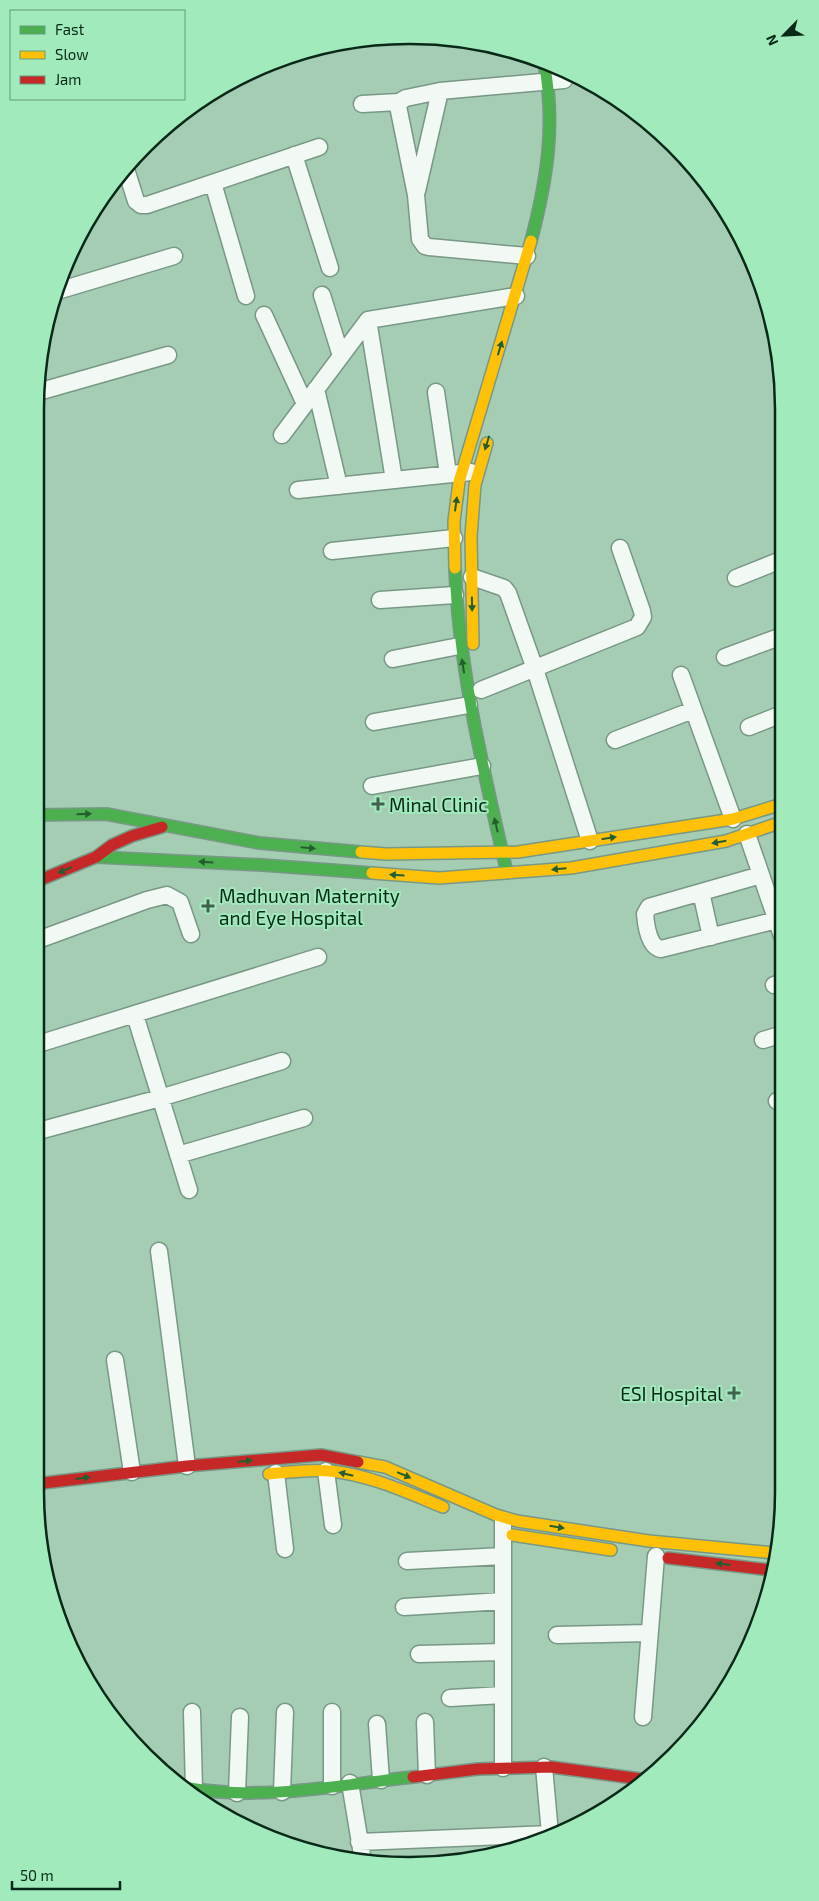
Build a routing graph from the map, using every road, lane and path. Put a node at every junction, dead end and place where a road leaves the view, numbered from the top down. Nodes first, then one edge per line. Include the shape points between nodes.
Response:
1 (560, 81) edge
2 (440, 91) junction
3 (399, 102) junction
4 (362, 104) dead end
5 (319, 146) dead end
6 (294, 155) junction
7 (129, 175) edge
8 (213, 182) junction
9 (416, 195) junction
10 (174, 256) dead end
11 (527, 256) junction
12 (330, 268) dead end
13 (64, 289) edge
14 (322, 295) dead end
15 (246, 296) dead end
16 (516, 296) junction
17 (264, 315) dead end
18 (368, 320) junction
19 (168, 355) dead end
20 (341, 356) junction
21 (316, 389) junction
22 (45, 390) edge
23 (436, 392) dead end
24 (305, 404) junction
25 (489, 434) dead end
26 (282, 436) dead end
27 (478, 471) junction
28 (454, 474) junction
29 (394, 480) junction
30 (339, 486) junction
31 (298, 490) dead end
32 (454, 538) junction
33 (620, 548) dead end
34 (332, 551) dead end
35 (775, 562) edge
36 (472, 577) junction
37 (736, 578) dead end
38 (455, 595) junction
39 (380, 600) dead end
40 (775, 639) edge
41 (460, 646) junction
42 (725, 657) dead end
43 (393, 659) dead end
44 (476, 664) dead end
45 (535, 669) junction
46 (681, 675) dead end
47 (478, 694) junction
48 (693, 710) junction
49 (775, 717) edge
50 (374, 722) dead end
51 (749, 727) dead end
52 (615, 740) dead end
53 (482, 766) junction
54 (372, 786) dead end
55 (775, 806) edge
56 (44, 815) edge
57 (733, 819) junction
58 (775, 824) edge
59 (166, 826) junction
60 (747, 834) junction
61 (590, 841) junction
62 (264, 844) junction
63 (517, 847) junction
64 (502, 852) junction
65 (96, 857) junction
66 (262, 865) junction
67 (520, 872) junction
68 (507, 873) junction
69 (761, 875) junction
70 (44, 878) edge
71 (701, 892) junction
72 (775, 914) edge
73 (775, 921) edge
74 (190, 934) dead end
75 (711, 937) junction
76 (44, 938) edge
77 (318, 957) dead end
78 (135, 1015) junction
79 (775, 1036) edge
80 (763, 1040) dead end
81 (44, 1042) edge
82 (282, 1061) dead end
83 (160, 1098) junction
84 (304, 1118) dead end
85 (44, 1130) edge
86 (178, 1155) junction
87 (189, 1190) dead end
88 (159, 1251) dead end
89 (115, 1360) dead end
90 (187, 1466) junction
91 (326, 1471) junction
92 (132, 1472) junction
93 (268, 1474) joint
94 (44, 1483) edge
95 (454, 1511) dead end
96 (333, 1525) dead end
97 (500, 1526) junction
98 (285, 1550) dead end
99 (627, 1553) dead end
100 (770, 1553) edge
101 (503, 1556) junction
102 (651, 1556) joint
103 (407, 1562) dead end
104 (767, 1569) edge
105 (503, 1601) junction
106 (404, 1607) dead end
107 (648, 1633) junction
108 (556, 1635) dead end
109 (503, 1652) junction
110 (419, 1654) dead end
111 (503, 1695) junction
112 (450, 1698) dead end
113 (192, 1712) dead end
114 (285, 1712) dead end
115 (332, 1712) dead end
116 (240, 1717) dead end
117 (643, 1717) dead end
118 (425, 1722) dead end
119 (378, 1724) dead end
120 (544, 1767) junction
121 (503, 1768) junction
122 (427, 1775) junction
123 (636, 1778) edge
124 (381, 1780) junction
125 (350, 1783) junction
126 (191, 1785) edge
127 (332, 1786) junction
128 (198, 1790) edge
129 (282, 1792) junction
130 (237, 1793) junction
131 (550, 1829) edge
132 (535, 1835) edge
133 (359, 1842) junction
134 (361, 1854) edge

1 - 2 street
1 - 11 street via 538,219
2 - 3 street
2 - 9 street
3 - 4 street
3 - 9 street
5 - 6 street
6 - 8 street
6 - 12 street
7 - 8 street via 136,201 141,205
8 - 15 street
9 - 11 street via 420,239 425,246
10 - 13 street
11 - 16 street
14 - 20 street
16 - 18 street
28 -> 16 street
17 - 24 street
18 - 20 street
18 - 29 street
19 - 22 street
20 - 21 street
21 - 24 street
21 - 30 street
23 - 28 street
24 - 26 street
25 -> 27 street
27 - 28 street
27 - 36 street via 471,536
28 - 29 street
32 -> 28 street
29 - 30 street
30 - 31 street
32 - 34 street
32 - 38 street
33 - 45 street via 642,611 641,622 637,627
35 - 37 street
36 -> 44 street
36 - 45 street via 506,590
38 - 39 street
38 - 41 street
40 - 42 street
41 - 43 street
47 -> 41 street
45 - 47 street
45 - 61 street
46 - 48 street
47 - 50 street
47 - 53 street
48 - 52 street
48 - 57 street
49 - 51 street
53 - 54 street
64 -> 53 street
55 - 57 street
56 -> 59 street via 106,814
61 -> 57 street
58 - 60 street
59 - 62 street
59 - 65 street via 132,836
60 -> 67 street via 726,841 571,868
60 - 69 street
61 - 63 street
62 -> 64 street via 386,854
62 - 66 street
63 - 64 street
63 - 67 street
64 - 68 street
66 -> 65 street
65 -> 70 street
68 -> 66 street via 429,878
67 - 68 street
69 - 71 street
69 - 72 street
71 - 75 street
71 - 75 street via 649,907 644,914 645,919 652,944 662,950
73 - 75 street
74 - 76 street via 180,902 168,894
77 - 78 street
78 - 81 street
78 - 83 street
79 - 80 street
82 - 83 street
83 - 85 street
83 - 86 street
84 - 86 street
86 - 87 street
88 - 90 street
89 - 92 street
90 - 92 street
90 -> 97 street via 311,1454 331,1456 394,1470
91 - 93 street
95 -> 91 street via 376,1482
91 - 96 street
94 -> 92 street
93 - 98 street
97 - 99 street via 551,1542
97 -> 100 street
97 - 101 street
101 - 103 street
101 - 105 street
104 -> 102 street
102 - 107 street
105 - 106 street
105 - 109 street
107 - 108 street
107 - 117 street
109 - 110 street
109 - 111 street
111 - 112 street
111 - 121 street
113 - 126 street
114 - 129 street
115 - 127 street
116 - 130 street
118 - 122 street
119 - 124 street
120 - 121 street
120 - 123 street
120 - 131 street
121 - 122 street
122 - 124 street
124 - 125 street
125 - 127 street
125 - 133 street
127 - 129 street
128 - 130 street
129 - 130 street
132 - 133 street
133 - 134 street

